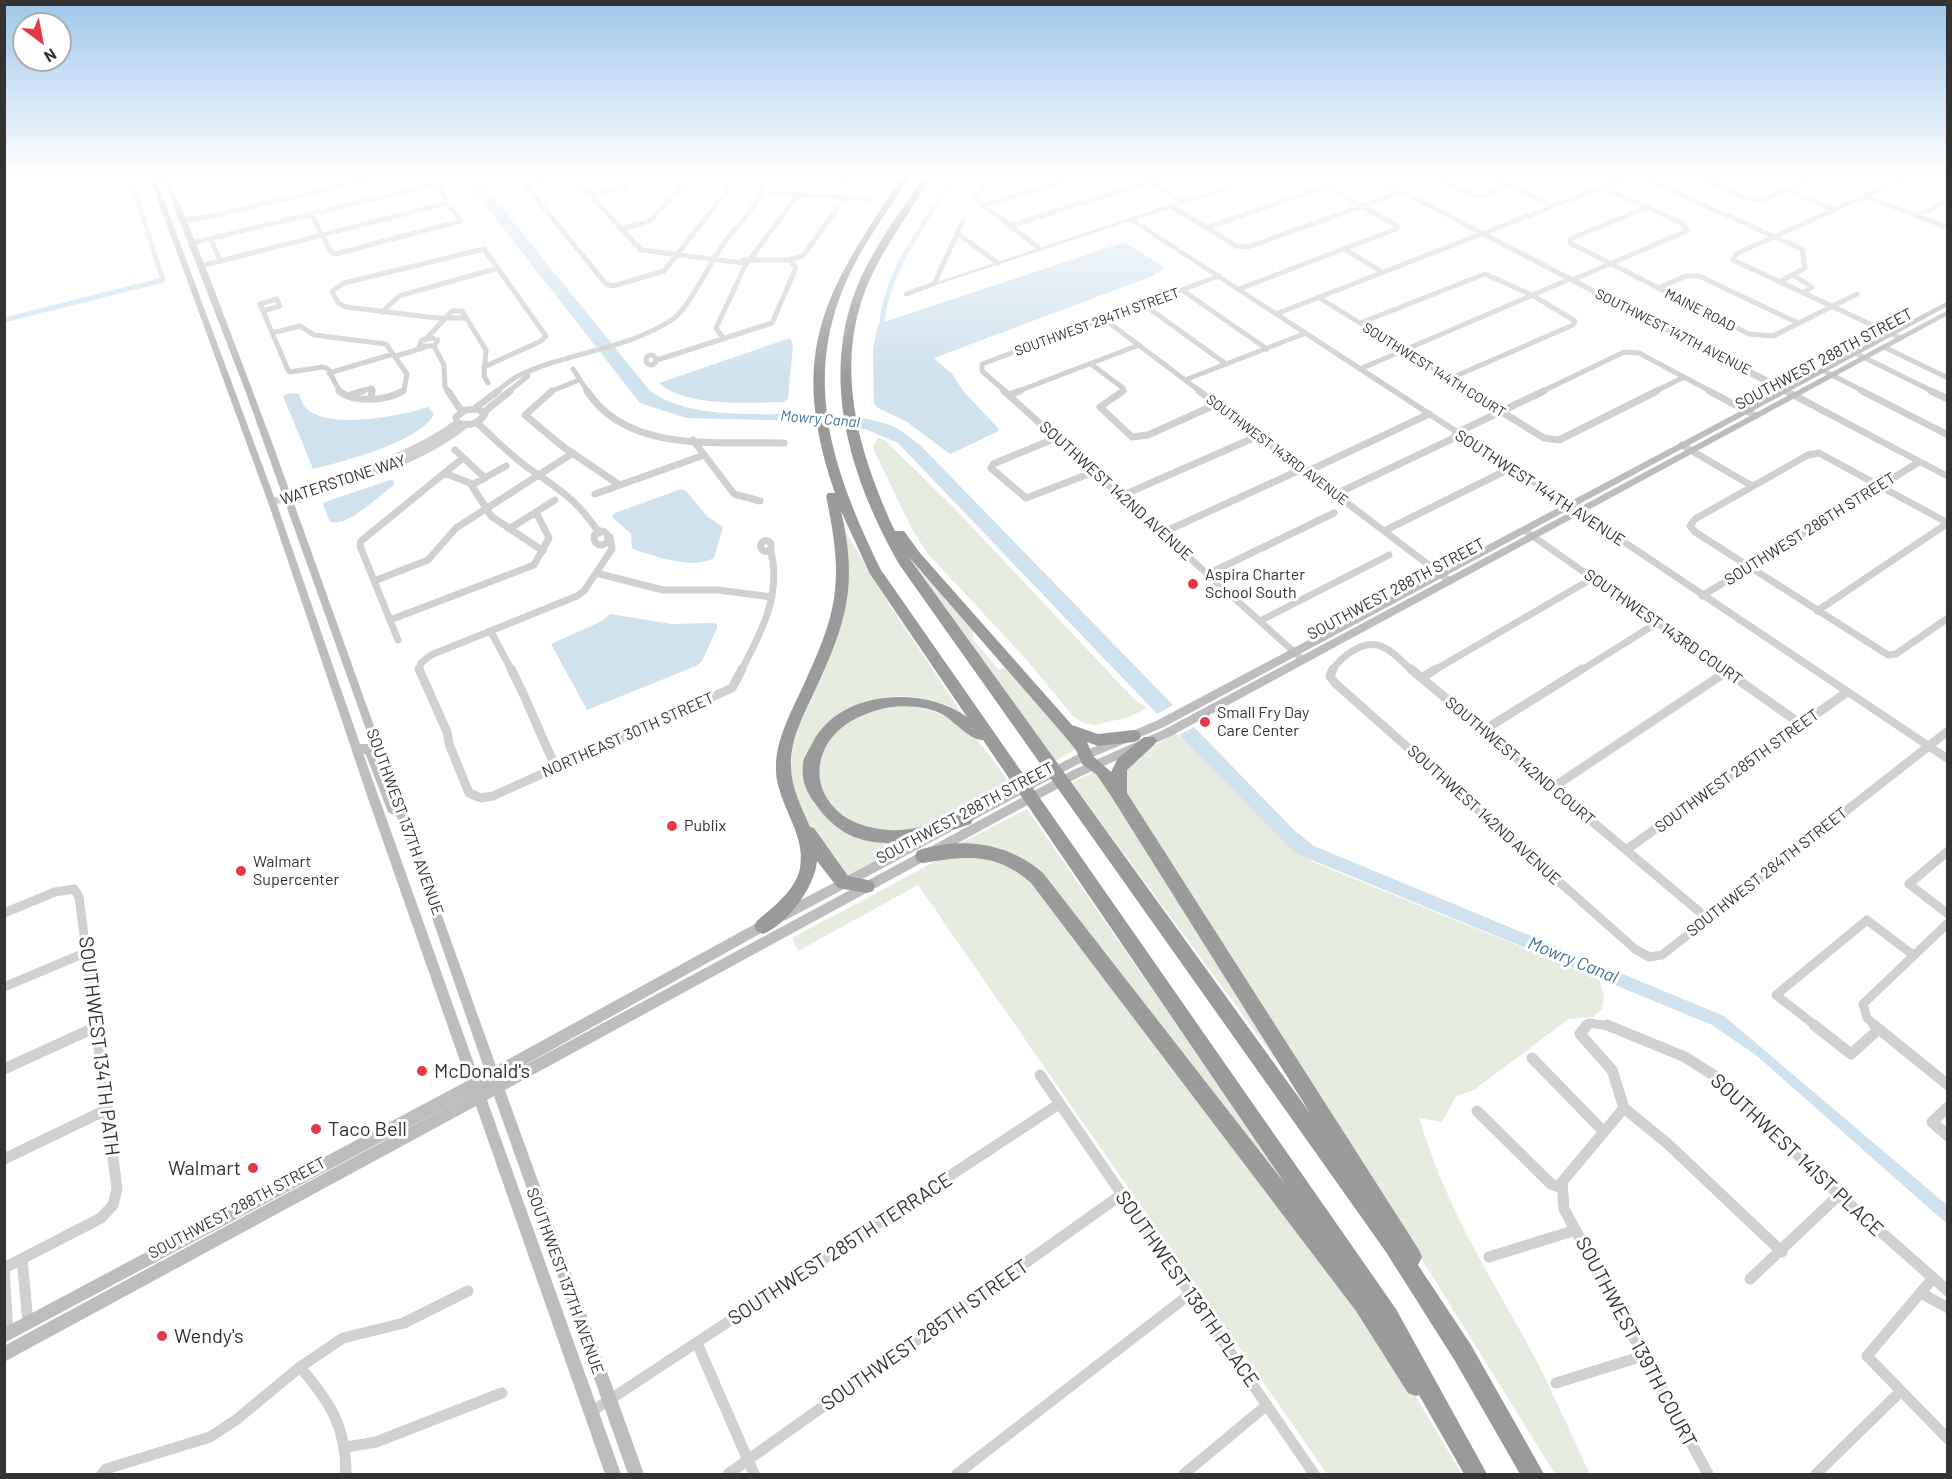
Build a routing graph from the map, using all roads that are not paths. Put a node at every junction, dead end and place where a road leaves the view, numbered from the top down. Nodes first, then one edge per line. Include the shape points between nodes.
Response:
1 (178, 242) edge
2 (197, 242) edge
3 (213, 242) edge
4 (294, 242) edge
5 (326, 242) edge
6 (384, 242) edge
7 (573, 242) edge
8 (633, 242) edge
9 (686, 242) edge
10 (725, 242) edge
11 (763, 242) edge
12 (814, 242) edge
13 (864, 242) edge
14 (886, 242) edge
15 (954, 242) edge
16 (969, 242) edge
17 (1031, 242) edge
18 (1061, 242) edge
19 (1167, 242) edge
20 (1232, 242) edge
21 (1262, 242) edge
22 (1362, 242) edge
23 (1461, 242) edge
24 (1498, 242) edge
25 (1570, 242) edge
26 (1661, 242) edge
27 (1763, 242) edge
28 (1786, 242) edge
29 (192, 243) joint
30 (1040, 249) junction
31 (1344, 249) junction
32 (676, 255) junction
33 (712, 258) junction
34 (790, 260) junction
35 (220, 261) junction
36 (749, 261) junction
37 (998, 263) junction
38 (1609, 264) junction
39 (201, 266) junction
40 (498, 268) junction
41 (188, 269) junction
42 (1382, 272) junction
43 (1793, 274) junction
44 (1219, 276) junction
45 (1571, 280) junction
46 (1779, 282) junction
47 (934, 284) junction
48 (1658, 288) junction
49 (1182, 290) junction
50 (1239, 290) junction
51 (1803, 293) junction
52 (906, 294) dead end
53 (1857, 294) dead end
54 (1532, 295) junction
55 (1318, 297) junction
56 (1947, 303) edge
57 (1143, 304) junction
58 (1832, 306) junction
59 (263, 311) dead end
60 (382, 312) junction
61 (1947, 312) edge
62 (1276, 314) junction
63 (448, 318) junction
64 (1104, 319) junction
65 (1360, 323) junction
66 (1798, 323) junction
67 (272, 333) junction
68 (1306, 333) junction
69 (1895, 336) junction
70 (430, 338) junction
71 (724, 339) junction
72 (1138, 345) junction
73 (421, 346) junction
74 (434, 346) junction
75 (1884, 347) junction
76 (1267, 349) junction
77 (1403, 351) junction
78 (1630, 351) joint
79 (1855, 353) junction
80 (394, 354) junction
81 (1864, 357) junction
82 (485, 358) junction
83 (498, 359) junction
84 (657, 360) dead end
85 (1091, 364) junction
86 (1226, 364) junction
87 (546, 365) junction
88 (484, 367) junction
89 (573, 369) dead end
90 (1360, 369) junction
91 (1822, 370) junction
92 (982, 371) joint
93 (329, 373) junction
94 (1831, 375) junction
95 (1684, 377) junction
96 (1947, 378) edge
97 (1449, 379) junction
98 (579, 380) junction
99 (1185, 380) junction
100 (488, 383) dead end
101 (1785, 390) junction
102 (1009, 395) junction
103 (1795, 395) junction
104 (1947, 399) edge
105 (1217, 404) junction
106 (474, 409) junction
107 (484, 411) junction
108 (1499, 411) junction
109 (462, 412) junction
110 (1751, 413) junction
111 (1429, 414) junction
112 (477, 423) junction
113 (460, 424) junction
114 (822, 432) junction
115 (1456, 433) junction
116 (1947, 435) edge
117 (1258, 436) junction
118 (1056, 438) junction
119 (693, 440) junction
120 (784, 443) dead end
121 (1682, 445) junction
122 (455, 450) dead end
123 (1692, 451) junction
124 (576, 455) junction
125 (704, 455) junction
126 (463, 458) junction
127 (1918, 462) junction
128 (859, 463) junction
129 (993, 464) joint
130 (506, 466) dead end
131 (1511, 468) junction
132 (1304, 470) junction
133 (1094, 472) junction
134 (444, 473) junction
135 (541, 476) junction
136 (1947, 477) edge
137 (485, 478) junction
138 (618, 484) junction
139 (472, 485) junction
140 (1880, 485) junction
141 (1752, 486) junction
142 (595, 494) dead end
143 (1336, 494) junction
144 (287, 496) junction
145 (1121, 496) junction
146 (555, 500) dead end
147 (760, 501) dead end
148 (272, 502) junction
149 (1573, 509) junction
150 (487, 510) junction
151 (536, 512) junction
152 (1334, 513) dead end
153 (1947, 523) edge
154 (509, 529) junction
155 (1524, 530) junction
156 (1384, 531) junction
157 (599, 533) junction
158 (1162, 533) junction
159 (1533, 536) junction
160 (610, 537) junction
161 (597, 544) junction
162 (770, 549) dead end
163 (543, 551) junction
164 (1389, 555) dead end
165 (604, 560) junction
166 (1748, 566) junction
167 (596, 573) junction
168 (1208, 574) junction
169 (1441, 574) junction
170 (1593, 578) junction
171 (1450, 580) junction
172 (374, 581) junction
173 (1702, 596) junction
174 (772, 597) junction
175 (327, 606) junction
176 (1817, 611) junction
177 (309, 612) junction
178 (1947, 618) edge
179 (390, 620) junction
180 (1260, 621) junction
181 (1657, 623) junction
182 (491, 632) junction
183 (398, 640) dead end
184 (1294, 652) junction
185 (1303, 660) junction
186 (1726, 672) junction
187 (1330, 676) joint
188 (1421, 678) junction
189 (1847, 692) junction
190 (1802, 725) junction
191 (1067, 729) junction
192 (1484, 730) junction
193 (1947, 731) edge
194 (1134, 736) junction
195 (1149, 741) junction
196 (1928, 747) junction
197 (356, 748) junction
198 (1003, 755) junction
199 (1947, 760) edge
200 (1089, 761) junction
201 (556, 767) junction
202 (1552, 788) junction
203 (1119, 794) junction
204 (402, 814) junction
205 (964, 819) junction
206 (802, 826) junction
207 (1626, 850) junction
208 (1947, 851) edge
209 (923, 856) junction
210 (844, 883) junction
211 (867, 885) junction
212 (1586, 906) joint
213 (4, 913) edge
214 (1947, 914) edge
215 (1708, 918) junction
216 (1947, 922) edge
217 (762, 927) junction
218 (87, 951) junction
219 (1913, 955) junction
220 (4, 987) edge
221 (96, 1027) junction
222 (1879, 1029) junction
223 (1532, 1058) dead end
224 (4, 1069) edge
225 (493, 1075) junction
226 (1040, 1075) dead end
227 (1947, 1086) edge
228 (497, 1088) junction
229 (477, 1091) junction
230 (1059, 1104) junction
231 (1947, 1107) edge
232 (1624, 1108) junction
233 (108, 1109) junction
234 (1477, 1111) dead end
235 (1604, 1132) junction
236 (1947, 1136) edge
237 (4, 1159) edge
238 (1562, 1188) junction
239 (1121, 1195) junction
240 (1839, 1195) junction
241 (542, 1216) junction
242 (527, 1225) junction
243 (1576, 1230) junction
244 (1782, 1252) junction
245 (1489, 1257) dead end
246 (22, 1259) junction
247 (4, 1269) edge
248 (1934, 1278) junction
249 (1750, 1279) dead end
250 (1947, 1291) edge
251 (468, 1292) dead end
252 (1921, 1293) junction
253 (1190, 1294) junction
254 (1427, 1296) junction
255 (1947, 1308) edge
256 (28, 1323) junction
257 (6, 1335) edge
258 (698, 1343) junction
259 (4, 1355) edge
260 (1643, 1356) junction
261 (300, 1367) junction
262 (1556, 1383) dead end
263 (1901, 1391) junction
264 (502, 1393) dead end
265 (609, 1401) junction
266 (1267, 1405) junction
267 (591, 1412) junction
268 (1947, 1439) edge
269 (347, 1447) junction
270 (748, 1460) junction
271 (1473, 1469) edge
272 (102, 1474) edge
273 (346, 1474) edge
274 (613, 1474) edge
275 (636, 1474) edge
276 (728, 1474) edge
277 (754, 1474) edge
278 (957, 1474) edge
279 (1184, 1474) edge
280 (1314, 1474) edge
281 (1533, 1474) edge
282 (1708, 1474) edge
283 (1816, 1474) edge

1 - 41 main road, SOUTHWEST 137TH AVENUE
2 - 29 street
3 - 35 street
4 - 35 street
5 - 6 street via 331,252 338,254
7 - 32 street via 609,285 662,273
8 - 32 street via 641,250
9 - 32 street
10 - 33 street
11 - 36 street
12 - 34 street via 806,253
13 - 114 highway via 832,303 822,333
14 - 128 highway via 856,303 848,333 846,406
15 - 47 street
16 - 37 street
17 - 30 street
18 - 30 street
19 - 44 street, SOUTHWEST 144TH AVENUE
20 - 21 street via 1248,247
22 - 31 street
23 - 42 street
24 - 45 street, SOUTHWEST 147TH AVENUE
25 - 38 street, MAINE ROAD
26 - 38 street
27 - 46 street via 1733,260
28 - 43 street via 1802,249 1805,257 1805,268
29 - 39 main road, SOUTHWEST 137TH AVENUE
30 - 37 street
31 - 42 street
31 - 50 street
32 - 33 street
33 - 36 street
33 - 87 street via 674,318 658,328
34 - 36 street
34 - 71 street via 796,268 772,323
35 - 39 street
36 - 71 street via 716,328
37 - 47 street
38 - 45 street
38 - 48 street, MAINE ROAD
39 - 41 main road
39 - 144 main road, SOUTHWEST 137TH AVENUE
40 - 60 street via 399,296
40 - 60 street via 479,249 334,288 341,306
40 - 83 street via 544,339
41 - 148 main road, SOUTHWEST 137TH AVENUE
42 - 55 street
43 - 46 street
43 - 51 street via 1812,287
44 - 49 street, SOUTHWEST 294TH STREET
44 - 50 street, SOUTHWEST 144TH AVENUE
45 - 54 street
45 - 101 street, SOUTHWEST 147TH AVENUE
46 - 51 street
47 - 52 street
48 - 66 street via 1692,275
48 - 66 street, MAINE ROAD via 1749,334 1773,336
49 - 57 street, SOUTHWEST 294TH STREET
49 - 76 street
50 - 62 street, SOUTHWEST 144TH AVENUE
51 - 58 street
53 - 58 street
54 - 65 street via 1485,274
54 - 77 street
54 - 97 street via 1575,321 1573,325
55 - 62 street
55 - 65 street, SOUTHWEST 144TH COURT
56 - 69 main road, SOUTHWEST 288TH STREET
57 - 64 street, SOUTHWEST 294TH STREET
57 - 86 street
58 - 66 street
58 - 69 street
59 - 67 street
60 - 63 street
61 - 69 main road, SOUTHWEST 288TH STREET
62 - 68 street, SOUTHWEST 144TH AVENUE
63 - 70 street
63 - 82 street via 456,309 462,311 486,350
64 - 72 street, SOUTHWEST 143RD AVENUE
64 - 92 street, SOUTHWEST 294TH STREET via 982,364
65 - 77 street, SOUTHWEST 144TH COURT
67 - 80 street via 300,327 309,333 386,344
67 - 93 street via 290,372 323,367
68 - 76 street
68 - 90 street, SOUTHWEST 144TH AVENUE
69 - 75 main road, SOUTHWEST 288TH STREET
69 - 79 main road, SOUTHWEST 288TH STREET
70 - 73 street
70 - 74 street via 438,340
71 - 84 street
72 - 85 street
72 - 99 street, SOUTHWEST 143RD AVENUE
73 - 74 street
73 - 80 street
74 - 109 street via 444,365 445,387
75 - 81 main road, SOUTHWEST 288TH STREET
75 - 96 street
76 - 86 street
77 - 90 street
77 - 97 street, SOUTHWEST 144TH COURT
78 - 95 street
78 - 108 street
79 - 81 street
79 - 91 main road, SOUTHWEST 288TH STREET
80 - 93 street
80 - 93 street via 407,374 404,390 392,397 371,398 372,388 349,395 340,393
81 - 94 main road, SOUTHWEST 288TH STREET
81 - 104 street
82 - 83 street
82 - 88 street
83 - 88 street
85 - 102 street
85 - 105 street via 1123,388 1123,393 1101,407 1132,436 1148,435
86 - 99 street
87 - 106 street via 517,376
87 - 107 street via 519,381
88 - 100 street
89 - 98 street
90 - 111 street, SOUTHWEST 144TH AVENUE
91 - 94 street
91 - 101 main road, SOUTHWEST 288TH STREET
92 - 102 street, SOUTHWEST 142ND AVENUE
94 - 103 main road, SOUTHWEST 288TH STREET
94 - 116 street
95 - 108 street, SOUTHWEST 144TH COURT via 1559,440 1544,438
95 - 110 street
97 - 108 street, SOUTHWEST 144TH COURT
98 - 119 street via 599,406 621,423 658,436
98 - 124 street via 549,392 525,415
99 - 105 street, SOUTHWEST 143RD AVENUE
101 - 103 street, SOUTHWEST 147TH AVENUE
101 - 110 main road, SOUTHWEST 288TH STREET
102 - 118 street, SOUTHWEST 142ND AVENUE
103 - 110 main road, SOUTHWEST 288TH STREET
103 - 127 street, SOUTHWEST 147TH AVENUE
105 - 117 street, SOUTHWEST 143RD AVENUE
106 - 107 street
106 - 109 street
107 - 112 street via 485,416
108 - 115 street
109 - 113 street via 456,417
110 - 121 main road, SOUTHWEST 288TH STREET
110 - 123 main road, SOUTHWEST 288TH STREET
111 - 115 street, SOUTHWEST 144TH AVENUE
111 - 132 street
112 - 113 street
112 - 135 street
113 - 144 street, WATERSTONE WAY via 440,445 413,458
114 - 198 highway via 837,491 875,571
114 - 206 highway via 821,449 845,568 842,605 830,643 793,723 784,761 785,783
115 - 131 street, SOUTHWEST 144TH AVENUE
115 - 143 street via 1455,438
117 - 132 street, SOUTHWEST 143RD AVENUE
117 - 145 street
118 - 129 street
118 - 133 street, SOUTHWEST 142ND AVENUE
119 - 120 street
119 - 125 street
121 - 123 street
121 - 149 main road, SOUTHWEST 288TH STREET
122 - 126 street
123 - 141 street
123 - 149 main road, SOUTHWEST 288TH STREET
124 - 135 street
124 - 138 street
125 - 138 street
125 - 147 street via 734,494
126 - 134 street
126 - 137 street
127 - 136 street, SOUTHWEST 147TH AVENUE
127 - 140 street, SOUTHWEST 286TH STREET
128 - 191 highway via 894,527 915,556
128 - 254 highway via 883,523 906,564
129 - 133 street via 992,468 1026,498
130 - 137 street
131 - 149 street, SOUTHWEST 144TH AVENUE
131 - 156 street
132 - 143 street, SOUTHWEST 143RD AVENUE
132 - 158 street
133 - 145 street, SOUTHWEST 142ND AVENUE
134 - 139 street
134 - 172 street via 368,535 360,546
135 - 150 street via 507,501
135 - 157 street via 572,498
137 - 139 street
138 - 142 street
139 - 150 street
140 - 141 street via 1819,453 1808,455
140 - 153 street
140 - 166 street, SOUTHWEST 286TH STREET
141 - 166 street via 1695,519 1690,526
143 - 156 street, SOUTHWEST 143RD AVENUE
144 - 148 street, WATERSTONE WAY
144 - 175 main road, SOUTHWEST 137TH AVENUE
145 - 158 street, SOUTHWEST 142ND AVENUE
146 - 151 street
148 - 177 main road, SOUTHWEST 137TH AVENUE
149 - 155 main road, SOUTHWEST 288TH STREET
149 - 159 main road, SOUTHWEST 288TH STREET
149 - 173 street, SOUTHWEST 144TH AVENUE
150 - 154 street
150 - 172 street via 456,528 428,560
151 - 154 street
151 - 163 street via 549,538
152 - 168 street
153 - 176 street
154 - 163 street
155 - 159 street, SOUTHWEST 143RD COURT
155 - 169 main road, SOUTHWEST 288TH STREET
156 - 169 street, SOUTHWEST 143RD AVENUE
157 - 160 street
157 - 161 street via 592,539
158 - 168 street, SOUTHWEST 142ND AVENUE
159 - 170 street, SOUTHWEST 143RD COURT
159 - 171 main road, SOUTHWEST 288TH STREET
160 - 161 street
160 - 165 street via 612,549
161 - 165 street
162 - 174 street, NORTHEAST 30TH STREET via 776,569
163 - 179 street via 534,565 524,570
164 - 180 street
165 - 167 street
166 - 173 street, SOUTHWEST 286TH STREET
166 - 176 street
167 - 174 street via 663,590 718,590
167 - 182 street via 584,591 569,601
168 - 180 street, SOUTHWEST 142ND AVENUE
169 - 171 street, SOUTHWEST 143RD AVENUE
169 - 184 main road, SOUTHWEST 288TH STREET
170 - 181 street, SOUTHWEST 143RD COURT
170 - 188 street
171 - 185 main road, SOUTHWEST 288TH STREET
172 - 179 street
173 - 189 street, SOUTHWEST 144TH AVENUE
174 - 201 street, NORTHEAST 30TH STREET via 762,630 732,688
175 - 177 main road
175 - 204 main road, SOUTHWEST 137TH AVENUE
176 - 178 street via 1888,655 1896,654
177 - 197 main road, SOUTHWEST 137TH AVENUE
179 - 183 street
180 - 184 street, SOUTHWEST 142ND AVENUE
181 - 186 street, SOUTHWEST 143RD COURT
181 - 192 street
182 - 201 street via 530,705
182 - 201 street, NORTHEAST 30TH STREET via 431,655 419,670 469,793 486,798
184 - 185 street, SOUTHWEST 142ND AVENUE
184 - 194 main road, SOUTHWEST 288TH STREET
185 - 195 main road, SOUTHWEST 288TH STREET
186 - 190 street, SOUTHWEST 143RD COURT
186 - 202 street
187 - 188 street, SOUTHWEST 142ND COURT via 1336,663 1346,656 1376,644
187 - 212 street, SOUTHWEST 142ND AVENUE
188 - 192 street, SOUTHWEST 142ND COURT
189 - 190 street, SOUTHWEST 285TH STREET
189 - 196 street, SOUTHWEST 144TH AVENUE
190 - 207 street, SOUTHWEST 285TH STREET
191 - 194 highway via 1098,740
191 - 200 highway
192 - 202 street, SOUTHWEST 142ND COURT
193 - 196 street, SOUTHWEST 284TH STREET
194 - 200 main road, SOUTHWEST 288TH STREET
195 - 200 main road, SOUTHWEST 288TH STREET
195 - 203 highway via 1119,767
196 - 199 street, SOUTHWEST 144TH AVENUE
196 - 215 street, SOUTHWEST 284TH STREET
197 - 204 main road via 363,747 370,753 392,809
197 - 229 main road, SOUTHWEST 137TH AVENUE
198 - 205 highway via 959,716 928,703 900,700 846,715 827,731 815,751 811,777 816,795 829,813 851,828 874,836 900,837
198 - 271 highway via 1388,1317
200 - 203 highway
200 - 205 main road, SOUTHWEST 288TH STREET
200 - 209 main road, SOUTHWEST 288TH STREET
202 - 207 street, SOUTHWEST 142ND COURT
203 - 254 highway via 1409,1252
204 - 225 main road, SOUTHWEST 137TH AVENUE
205 - 210 main road, SOUTHWEST 288TH STREET
206 - 210 highway
206 - 217 highway via 810,855 802,885
207 - 215 street, SOUTHWEST 142ND COURT
208 - 214 street via 1909,884
209 - 211 main road, SOUTHWEST 288TH STREET
209 - 271 highway via 969,849 995,852 1018,861 1037,878 1364,1303
210 - 211 highway
210 - 217 main road, SOUTHWEST 288TH STREET
211 - 228 main road, SOUTHWEST 288TH STREET
212 - 215 street, SOUTHWEST 284TH STREET via 1649,957 1662,955
213 - 218 street, SOUTHWEST 134TH PATH via 55,892 74,889 81,902
216 - 219 street
217 - 225 main road, SOUTHWEST 288TH STREET
218 - 220 street
218 - 221 street, SOUTHWEST 134TH PATH
219 - 222 street via 1863,1004 1867,1017
219 - 222 street via 1867,920 1776,995 1851,1054
221 - 224 street
221 - 233 street, SOUTHWEST 134TH PATH
222 - 227 street
223 - 235 street
225 - 228 main road, SOUTHWEST 137TH AVENUE
225 - 229 main road, SOUTHWEST 288TH STREET
226 - 230 street
228 - 229 main road, SOUTHWEST 288TH STREET
228 - 241 main road, SOUTHWEST 137TH AVENUE
229 - 242 main road, SOUTHWEST 137TH AVENUE
229 - 256 main road, SOUTHWEST 288TH STREET
229 - 259 main road, SOUTHWEST 288TH STREET
230 - 239 street, SOUTHWEST 138TH PLACE
230 - 258 street, SOUTHWEST 285TH TERRACE
231 - 236 street via 1932,1122
232 - 235 street
232 - 240 street, SOUTHWEST 141ST PLACE via 1611,1070 1580,1035 1589,1023 1602,1023 1685,1058 1721,1080
232 - 244 street via 1668,1144
233 - 237 street
233 - 246 street, SOUTHWEST 134TH PATH via 117,1189 113,1205 91,1225
234 - 238 street via 1551,1184
235 - 238 street via 1562,1182
238 - 243 street, SOUTHWEST 139TH COURT via 1564,1209
239 - 253 street, SOUTHWEST 138TH PLACE
239 - 270 street, SOUTHWEST 285TH STREET
240 - 244 street
240 - 248 street, SOUTHWEST 141ST PLACE
241 - 242 main road
241 - 265 main road, SOUTHWEST 137TH AVENUE
242 - 267 main road, SOUTHWEST 137TH AVENUE
243 - 245 street
243 - 260 street, SOUTHWEST 139TH COURT
244 - 249 street
246 - 247 street
246 - 256 street
247 - 257 street
248 - 250 street, SOUTHWEST 141ST PLACE
248 - 252 street
251 - 261 street via 404,1323 343,1338
252 - 255 street
252 - 263 street via 1867,1356
253 - 266 street, SOUTHWEST 138TH PLACE
253 - 278 street
254 - 281 highway
256 - 257 main road, SOUTHWEST 288TH STREET
258 - 265 street, SOUTHWEST 285TH TERRACE
258 - 270 street
260 - 262 street
260 - 282 street, SOUTHWEST 139TH COURT
261 - 269 street via 331,1404
261 - 272 street via 210,1437 106,1469
263 - 268 street
263 - 283 street
264 - 269 street via 376,1442
265 - 267 street, SOUTHWEST 285TH TERRACE
265 - 275 main road, SOUTHWEST 137TH AVENUE
266 - 279 street
266 - 280 street, SOUTHWEST 138TH PLACE
267 - 274 main road, SOUTHWEST 137TH AVENUE
269 - 273 street
270 - 276 street, SOUTHWEST 285TH STREET
270 - 277 street

